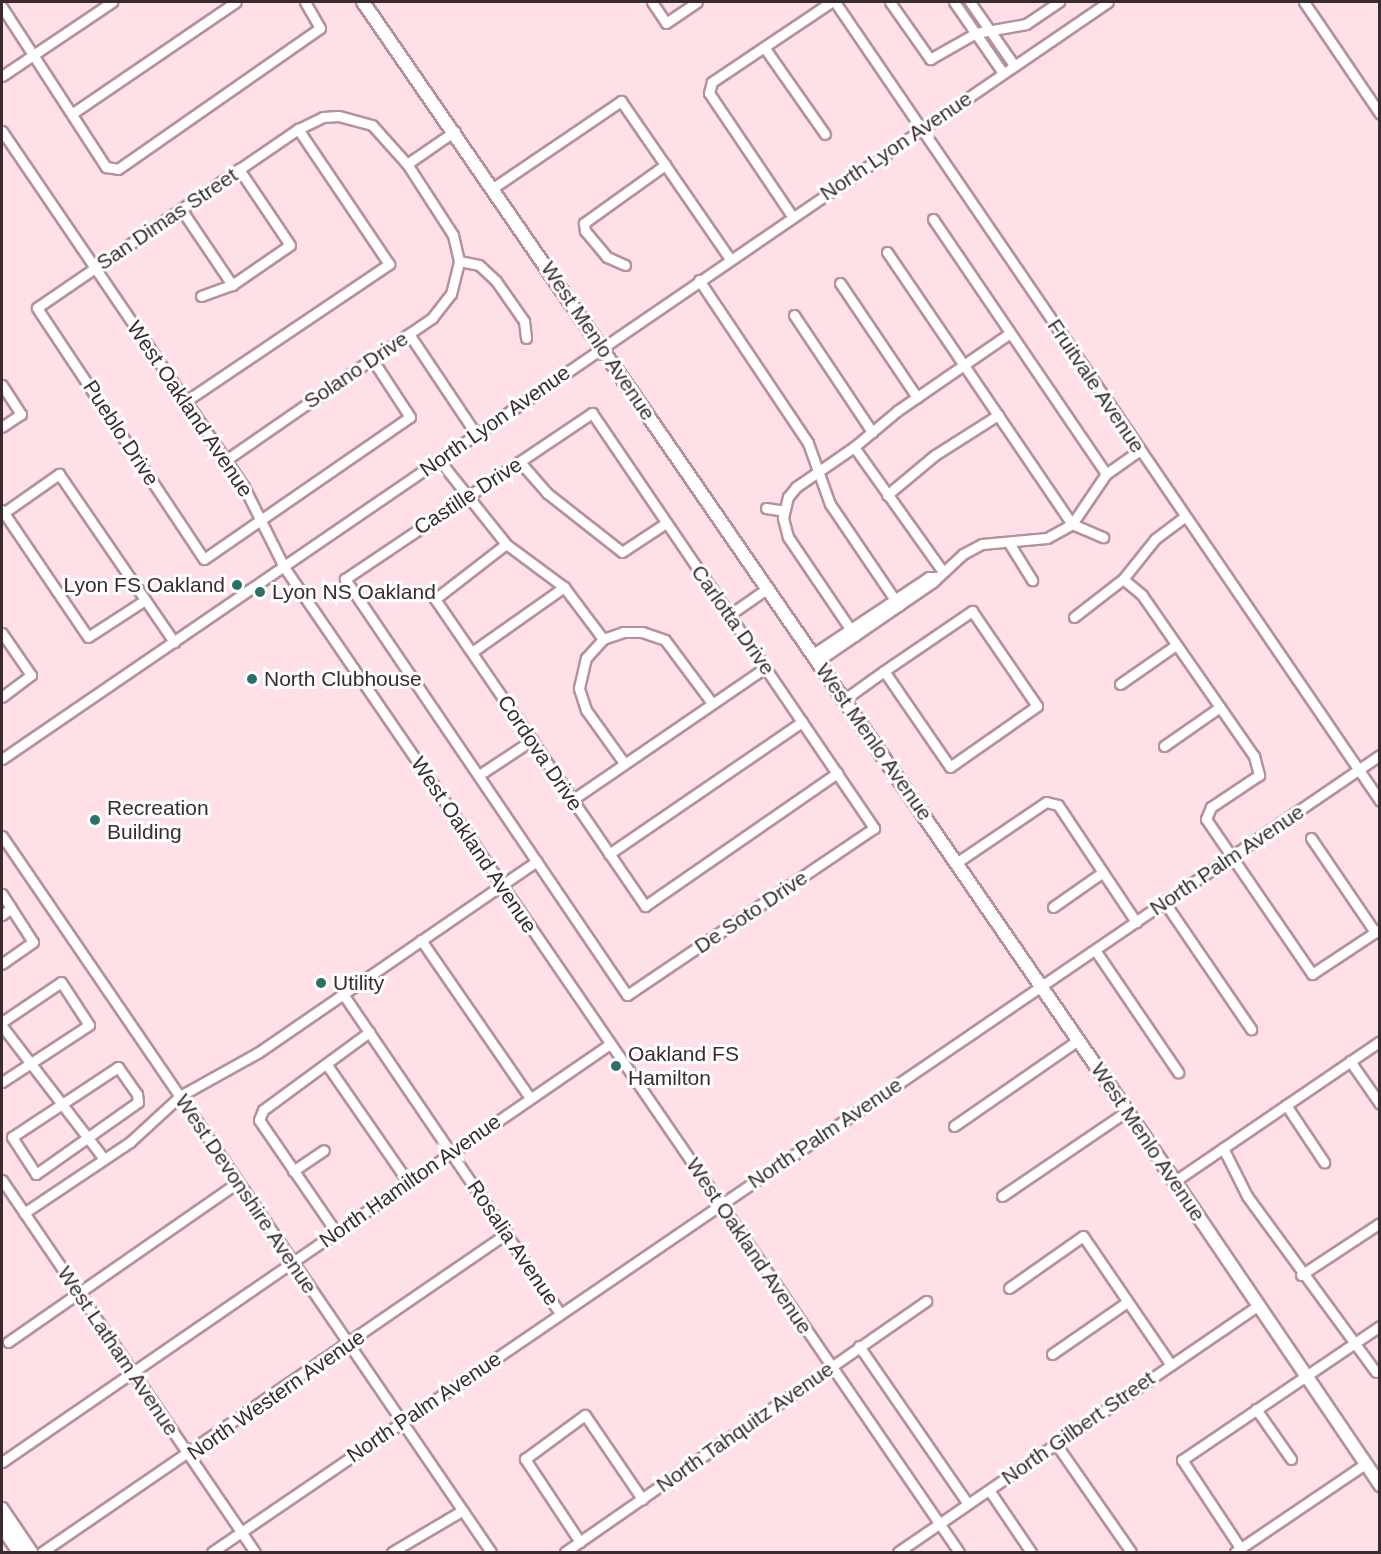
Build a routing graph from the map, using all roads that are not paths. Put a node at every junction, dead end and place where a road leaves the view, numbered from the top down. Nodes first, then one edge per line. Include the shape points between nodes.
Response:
1 (112, 2) edge
2 (236, 2) edge
3 (305, 2) edge
4 (363, 2) edge
5 (652, 2) edge
6 (697, 2) edge
7 (833, 2) edge
8 (890, 2) edge
9 (954, 2) edge
10 (970, 2) edge
11 (1059, 2) edge
12 (1107, 2) edge
13 (1304, 2) edge
14 (2, 7) edge
15 (989, 29) junction
16 (976, 33) junction
17 (999, 43) junction
18 (764, 47) junction
19 (987, 50) junction
20 (34, 54) junction
21 (1014, 65) junction
22 (1003, 73) junction
23 (2, 76) edge
24 (73, 113) junction
25 (1380, 114) edge
26 (921, 128) junction
27 (298, 129) junction
28 (455, 131) junction
29 (825, 134) dead end
30 (3, 137) edge
31 (407, 164) junction
32 (665, 165) junction
33 (239, 170) junction
34 (494, 189) junction
35 (181, 209) junction
36 (792, 216) junction
37 (933, 219) dead end
38 (886, 252) dead end
39 (730, 259) junction
40 (459, 261) junction
41 (625, 265) dead end
42 (95, 268) junction
43 (699, 280) junction
44 (840, 283) dead end
45 (232, 285) junction
46 (201, 296) dead end
47 (37, 308) joint
48 (794, 315) dead end
49 (1010, 333) junction
50 (409, 334) junction
51 (526, 338) dead end
52 (602, 347) junction
53 (372, 359) junction
54 (964, 365) junction
55 (2, 385) edge
56 (917, 397) junction
57 (186, 401) junction
58 (592, 413) joint
59 (998, 415) junction
60 (2, 427) edge
61 (872, 432) junction
62 (476, 434) junction
63 (854, 447) junction
64 (1140, 450) junction
65 (226, 460) junction
66 (439, 460) junction
67 (520, 462) junction
68 (819, 470) junction
69 (1106, 474) junction
70 (886, 495) junction
71 (466, 496) junction
72 (766, 508) dead end
73 (784, 511) junction
74 (2, 512) edge
75 (1184, 517) junction
76 (260, 521) junction
77 (666, 523) junction
78 (1072, 524) junction
79 (1103, 537) dead end
80 (1009, 543) junction
81 (506, 544) junction
82 (284, 567) junction
83 (940, 574) junction
84 (1123, 579) junction
85 (1032, 580) dead end
86 (564, 587) junction
87 (768, 588) junction
88 (145, 600) junction
89 (897, 603) junction
90 (729, 615) junction
91 (1074, 617) dead end
92 (2, 633) edge
93 (853, 633) junction
94 (603, 639) junction
95 (174, 642) junction
96 (1176, 645) junction
97 (472, 652) junction
98 (816, 658) junction
99 (766, 667) junction
100 (885, 671) junction
101 (1120, 684) dead end
102 (2, 697) edge
103 (844, 699) junction
104 (712, 703) junction
105 (1220, 707) junction
106 (802, 722) junction
107 (532, 740) junction
108 (1164, 746) dead end
109 (1380, 755) edge
110 (2, 759) edge
111 (624, 763) junction
112 (1358, 770) junction
113 (837, 773) junction
114 (480, 775) junction
115 (572, 800) junction
116 (1380, 801) edge
117 (874, 828) joint
118 (2, 836) edge
119 (1311, 838) dead end
120 (609, 854) junction
121 (1231, 857) junction
122 (537, 861) junction
123 (957, 863) junction
124 (1103, 872) junction
125 (502, 886) junction
126 (2, 894) edge
127 (1165, 903) junction
128 (1053, 907) dead end
129 (11, 908) junction
130 (2, 915) edge
131 (1136, 922) junction
132 (1377, 930) edge
133 (421, 940) junction
134 (1095, 950) junction
135 (2, 964) edge
136 (1042, 987) junction
137 (344, 994) junction
138 (2, 1024) edge
139 (1251, 1029) dead end
140 (369, 1032) junction
141 (1078, 1040) junction
142 (1380, 1041) edge
143 (610, 1044) junction
144 (1350, 1061) junction
145 (28, 1064) junction
146 (327, 1065) junction
147 (1178, 1072) dead end
148 (2, 1082) edge
149 (180, 1096) junction
150 (530, 1098) junction
151 (61, 1102) junction
152 (1380, 1104) edge
153 (1286, 1105) junction
154 (1127, 1111) junction
155 (954, 1126) dead end
156 (89, 1137) junction
157 (1223, 1148) junction
158 (324, 1150) dead end
159 (452, 1152) junction
160 (104, 1159) junction
161 (1324, 1162) dead end
162 (293, 1171) junction
163 (406, 1179) junction
164 (2, 1180) edge
165 (1175, 1181) junction
166 (238, 1182) junction
167 (1002, 1196) dead end
168 (719, 1204) junction
169 (24, 1213) junction
170 (1380, 1223) edge
171 (336, 1232) junction
172 (507, 1233) junction
173 (293, 1262) junction
174 (1301, 1275) junction
175 (1009, 1288) dead end
176 (78, 1292) junction
177 (926, 1301) dead end
178 (1127, 1302) junction
179 (1259, 1305) junction
180 (560, 1313) junction
181 (1380, 1326) edge
182 (1354, 1341) junction
183 (8, 1342) dead end
184 (349, 1344) junction
185 (859, 1346) junction
186 (1052, 1354) dead end
187 (1171, 1365) junction
188 (833, 1368) junction
189 (133, 1372) junction
190 (1376, 1372) dead end
191 (1306, 1375) junction
192 (1256, 1409) junction
193 (402, 1422) junction
194 (1056, 1444) junction
195 (189, 1455) junction
196 (1291, 1459) dead end
197 (2, 1462) edge
198 (1365, 1464) junction
199 (1380, 1485) edge
200 (989, 1490) junction
201 (642, 1500) junction
202 (968, 1504) junction
203 (2, 1509) edge
204 (463, 1510) junction
205 (939, 1524) junction
206 (2, 1527) edge
207 (241, 1532) junction
208 (580, 1542) junction
209 (1238, 1551) edge
210 (19, 1552) edge
211 (31, 1552) edge
212 (42, 1552) edge
213 (212, 1552) edge
214 (255, 1552) edge
215 (392, 1552) edge
216 (491, 1552) edge
217 (565, 1552) edge
218 (898, 1552) edge
219 (959, 1552) edge
220 (1031, 1552) edge
221 (1131, 1552) edge

1 - 20 street
2 - 24 street
3 - 24 street via 320,28 118,169 106,167
4 - 28 main road, West Menlo Avenue
5 - 6 street via 666,23
7 - 18 street
7 - 26 street, Fruitvale Avenue
8 - 16 street via 930,59
9 - 16 street
10 - 15 street
11 - 15 street via 1026,24
12 - 21 street, North Lyon Avenue
13 - 25 street
14 - 20 street
15 - 16 street
15 - 17 street
16 - 19 street
17 - 19 street
17 - 21 street
18 - 29 street
18 - 36 street via 712,82 709,93
19 - 22 street
20 - 23 street
20 - 24 street
21 - 22 street, North Lyon Avenue
22 - 26 street, North Lyon Avenue
26 - 36 street, North Lyon Avenue
26 - 64 street, Fruitvale Avenue
27 - 31 street, San Dimas Street via 323,117 338,116 372,124
27 - 33 street, San Dimas Street
27 - 57 street via 389,264
28 - 31 street
28 - 34 main road, West Menlo Avenue
30 - 42 street, West Oakland Avenue
31 - 40 street, San Dimas Street via 453,235
32 - 34 street via 621,101
32 - 39 street
32 - 41 street via 588,217 585,231 607,257
33 - 35 street, San Dimas Street
33 - 45 street via 290,245
34 - 52 main road, West Menlo Avenue
35 - 42 street, San Dimas Street
35 - 45 street
36 - 39 street, North Lyon Avenue
37 - 49 street
38 - 54 street
39 - 43 street, North Lyon Avenue
40 - 50 street, Solano Drive via 451,294 432,318
40 - 51 street via 479,265 496,281 524,321
42 - 47 street, San Dimas Street
42 - 57 street, West Oakland Avenue
43 - 52 street, North Lyon Avenue
43 - 68 street via 808,443
44 - 56 street
45 - 46 street
47 - 76 street, Pueblo Drive via 204,559
48 - 61 street
49 - 54 street
49 - 69 street
50 - 53 street, Solano Drive
50 - 62 street
52 - 62 street, North Lyon Avenue
52 - 87 main road, West Menlo Avenue
53 - 65 street, Solano Drive
53 - 76 street via 410,417
54 - 56 street
54 - 59 street
55 - 60 street via 21,414
56 - 61 street
57 - 65 street, West Oakland Avenue
58 - 67 street, Castille Drive
58 - 77 street, Carlotta Drive
59 - 70 street via 935,455
59 - 78 street
61 - 63 street
62 - 66 street, North Lyon Avenue
63 - 68 street
63 - 70 street
64 - 69 street
64 - 75 street, Fruitvale Avenue
65 - 76 street, West Oakland Avenue
66 - 71 street
66 - 82 street, North Lyon Avenue
67 - 71 street, Castille Drive
67 - 77 street via 547,493 622,552
68 - 73 street via 791,492
68 - 89 street via 830,504
69 - 78 street
70 - 83 street
71 - 81 street
71 - 114 street, Castille Drive via 345,579
72 - 73 street
73 - 93 street via 788,537
74 - 88 street via 88,637
74 - 88 street via 59,474
75 - 84 street via 1155,538
75 - 112 street, Fruitvale Avenue
76 - 82 street, West Oakland Avenue
77 - 90 street, Carlotta Drive
78 - 79 street
78 - 80 street via 1047,538
80 - 83 street via 982,544
80 - 85 street
81 - 86 street
81 - 97 street, Cordova Drive via 435,599
82 - 95 street, North Lyon Avenue
82 - 125 street, West Oakland Avenue
83 - 89 street via 929,577
84 - 91 street
84 - 96 street via 1142,595
86 - 94 street
86 - 97 street
87 - 90 street
87 - 98 main road, West Menlo Avenue
88 - 95 street
89 - 93 street
90 - 99 street, Carlotta Drive
92 - 102 street via 31,675
93 - 98 street
94 - 104 street via 623,632 642,632 665,640
94 - 111 street via 586,658 579,688 586,710
95 - 110 street, North Lyon Avenue
96 - 101 street
96 - 105 street
97 - 107 street, Cordova Drive
98 - 103 main road, West Menlo Avenue
99 - 104 street
99 - 106 street, Carlotta Drive
100 - 100 street via 950,767 1038,706 972,611
100 - 103 street
103 - 123 main road, West Menlo Avenue
104 - 111 street
105 - 108 street
105 - 121 street via 1259,767 1255,779 1207,812 1209,826
106 - 113 street, Carlotta Drive
106 - 120 street
107 - 114 street
107 - 115 street, Cordova Drive
109 - 112 street, North Palm Avenue
111 - 115 street
112 - 116 street, Fruitvale Avenue
112 - 121 street, North Palm Avenue
113 - 117 street, Carlotta Drive
113 - 120 street, Cordova Drive via 645,906
114 - 122 street
115 - 120 street, Cordova Drive
117 - 122 street, De Soto Drive via 627,995
118 - 149 street, West Devonshire Avenue
119 - 132 street
121 - 127 street, North Palm Avenue
121 - 132 street via 1312,975
122 - 125 street
123 - 124 street via 1046,802 1058,806
123 - 136 main road, West Menlo Avenue
124 - 128 street
124 - 131 street
125 - 133 street
125 - 143 street, West Oakland Avenue
126 - 129 street
127 - 131 street, North Palm Avenue
127 - 139 street
129 - 130 street
129 - 135 street via 33,942
131 - 134 street, North Palm Avenue
133 - 137 street
133 - 150 street
134 - 136 street, North Palm Avenue
134 - 147 street
136 - 141 main road, West Menlo Avenue
136 - 168 street, North Palm Avenue
137 - 140 street, Rosalia Avenue
137 - 149 street via 259,1052
138 - 145 street
138 - 145 street via 61,982 89,1025
140 - 146 street via 327,1060
140 - 159 street, Rosalia Avenue
141 - 154 main road, West Menlo Avenue
141 - 155 street
142 - 144 street
143 - 150 street, North Hamilton Avenue
143 - 168 street, West Oakland Avenue
144 - 152 street
144 - 153 street
145 - 148 street
145 - 151 street
146 - 162 street via 263,1110 259,1120
146 - 163 street
149 - 160 street via 130,1142
149 - 166 street, West Devonshire Avenue
150 - 159 street, North Hamilton Avenue
151 - 156 street
151 - 156 street via 118,1067 137,1094 138,1102
151 - 156 street via 12,1137 36,1174
153 - 157 street
153 - 161 street
154 - 165 main road, West Menlo Avenue
154 - 167 street
156 - 160 street
157 - 165 street
157 - 174 street via 1234,1164 1246,1196
158 - 162 street
159 - 163 street, North Hamilton Avenue
159 - 172 street, Rosalia Avenue
160 - 169 street
162 - 171 street
163 - 171 street, North Hamilton Avenue
164 - 169 street, West Latham Avenue
165 - 179 main road, West Menlo Avenue
166 - 173 street, West Devonshire Avenue
166 - 176 street
168 - 180 street, North Palm Avenue
168 - 188 street, West Oakland Avenue
169 - 176 street, West Latham Avenue
170 - 174 street
171 - 173 street, North Hamilton Avenue
172 - 180 street, Rosalia Avenue
172 - 184 street, North Western Avenue
173 - 184 street, West Devonshire Avenue
173 - 189 street, North Hamilton Avenue
174 - 182 street
175 - 178 street via 1083,1236
176 - 183 street
176 - 189 street, West Latham Avenue
177 - 185 street, North Tahquitz Avenue
178 - 186 street
178 - 187 street
179 - 187 street, North Gilbert Street
179 - 191 main road, West Menlo Avenue
180 - 193 street, North Palm Avenue
181 - 182 street
182 - 190 street
182 - 191 street
184 - 193 street, West Devonshire Avenue
184 - 195 street, North Western Avenue
185 - 188 street, North Tahquitz Avenue
185 - 202 street
187 - 194 street, North Gilbert Street
188 - 201 street, North Tahquitz Avenue
188 - 205 street, West Oakland Avenue
189 - 195 street, West Latham Avenue
189 - 197 street, North Hamilton Avenue
191 - 192 street
191 - 198 main road, West Menlo Avenue
192 - 196 street
192 - 209 street via 1182,1460
193 - 204 street, West Devonshire Avenue
193 - 207 street, North Palm Avenue
194 - 200 street, North Gilbert Street
194 - 221 street
195 - 207 street, West Latham Avenue
195 - 212 street, North Western Avenue
198 - 199 main road, West Menlo Avenue
198 - 209 street
200 - 202 street, North Gilbert Street
200 - 220 street
201 - 208 street, North Tahquitz Avenue
201 - 208 street via 585,1415 525,1459
202 - 205 street, North Gilbert Street
203 - 211 main road
204 - 215 street
204 - 216 street, West Devonshire Avenue
205 - 218 street, North Gilbert Street
205 - 219 street, West Oakland Avenue
206 - 210 main road
207 - 213 street, North Palm Avenue
207 - 214 street, West Latham Avenue
208 - 217 street, North Tahquitz Avenue

